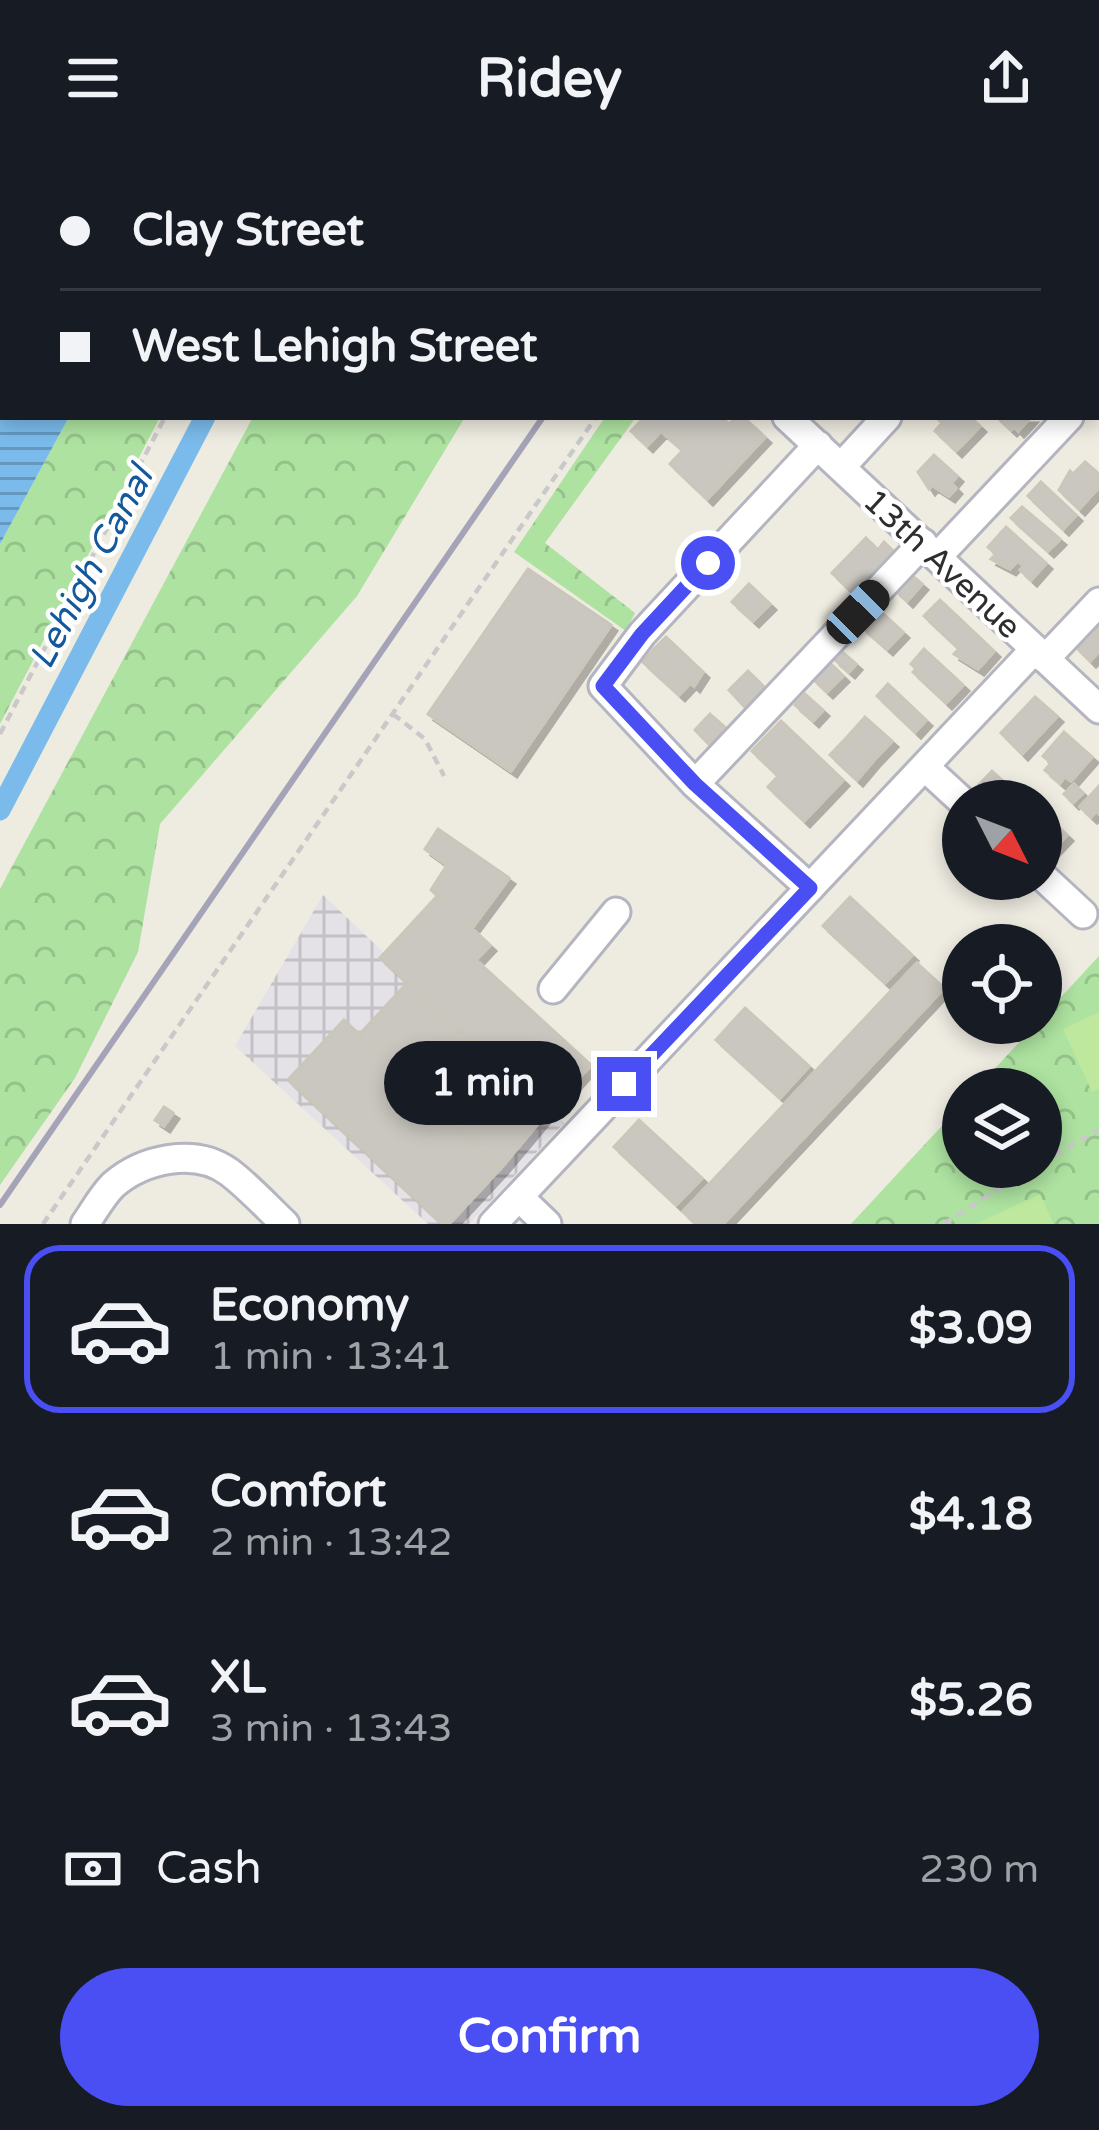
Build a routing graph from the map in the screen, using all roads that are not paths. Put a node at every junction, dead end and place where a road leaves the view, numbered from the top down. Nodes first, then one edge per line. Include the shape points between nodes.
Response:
1 (790, 420) edge
2 (884, 420) edge
3 (1066, 420) edge
4 (818, 445) junction
5 (841, 467) junction
6 (931, 550) junction
7 (1099, 602) edge
8 (1040, 654) junction
9 (1099, 710) edge
10 (926, 767) junction
11 (942, 782) edge
12 (695, 784) junction
13 (810, 888) junction
14 (1062, 894) edge
15 (616, 912) dead end
16 (1083, 914) dead end
17 (553, 989) dead end
18 (519, 1197) junction
19 (85, 1224) edge
20 (286, 1224) edge
21 (494, 1224) edge
22 (547, 1224) edge

1 - 4 street, 13th Avenue
2 - 5 street
3 - 6 street
4 - 5 street, 13th Avenue
4 - 12 street via 603,686
5 - 6 street, 13th Avenue
6 - 8 street, 13th Avenue
6 - 12 street
7 - 8 street
8 - 9 street, 13th Avenue
8 - 10 street
10 - 11 street
10 - 13 street
12 - 13 street
13 - 18 street
14 - 16 street
15 - 17 street
18 - 21 street
18 - 22 street
19 - 20 street via 130,1172 172,1159 227,1171

